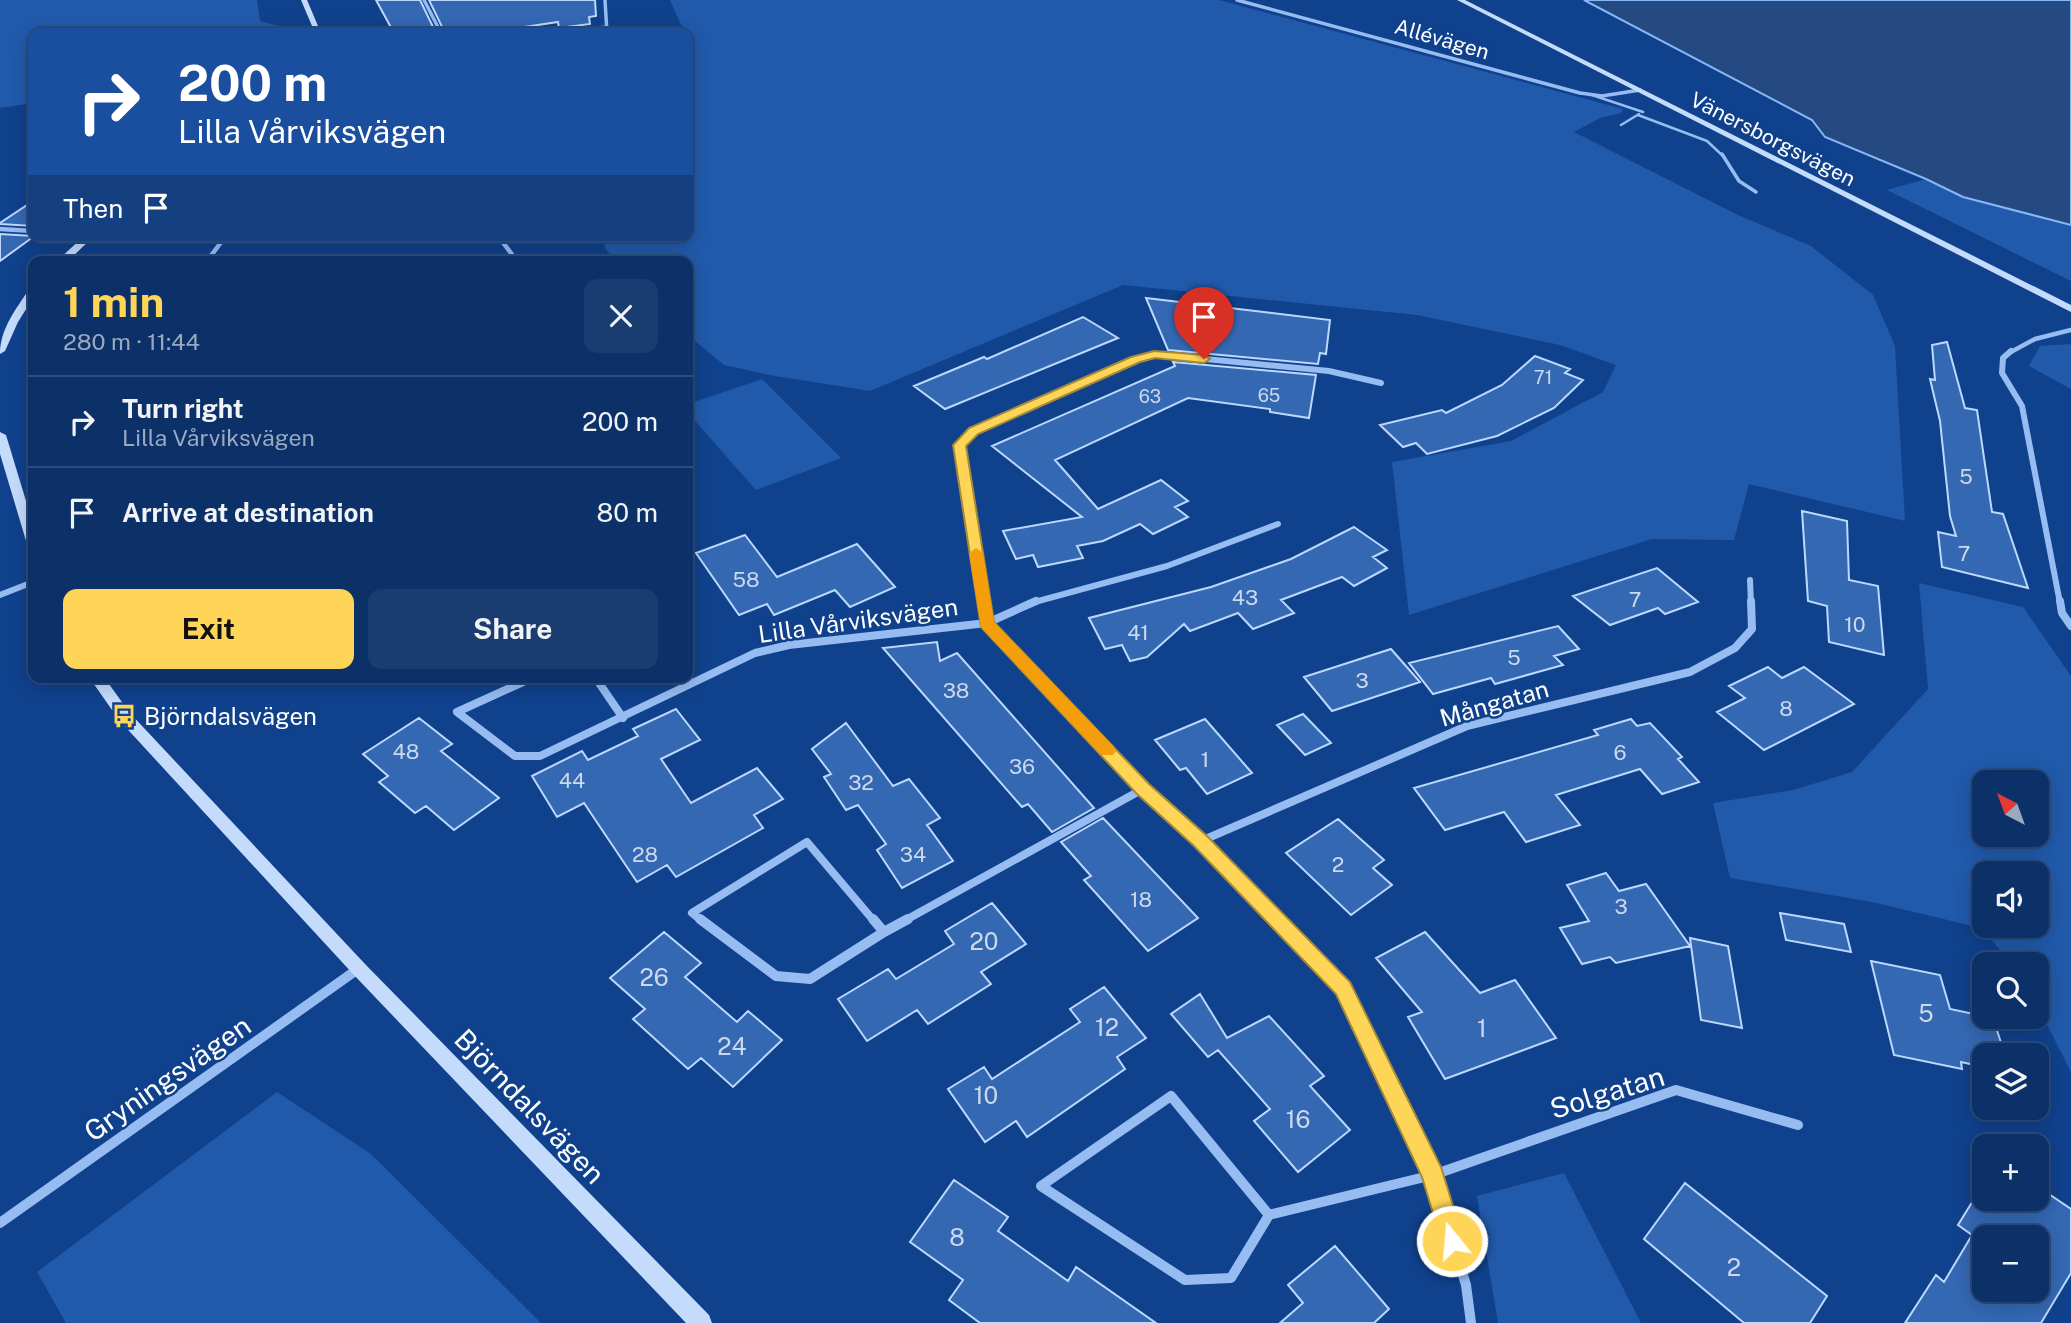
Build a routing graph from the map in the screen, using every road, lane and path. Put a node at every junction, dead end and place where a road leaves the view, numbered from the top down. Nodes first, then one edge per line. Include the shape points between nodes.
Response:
1 (304, 0) edge
2 (424, 0) edge
3 (605, 0) edge
4 (1237, 0) edge
5 (1460, 0) edge
6 (607, 27) joint
7 (316, 28) edge
8 (438, 28) edge
9 (598, 28) edge
10 (1640, 90) junction
11 (1592, 96) junction
12 (1638, 115) junction
13 (1621, 125) dead end
14 (1756, 192) dead end
15 (0, 229) edge
16 (28, 231) edge
17 (83, 242) edge
18 (221, 242) edge
19 (503, 242) edge
20 (68, 256) edge
21 (210, 256) edge
22 (513, 256) edge
23 (28, 298) edge
24 (2071, 309) edge
25 (2071, 330) edge
26 (0, 351) edge
27 (1381, 383) dead end
28 (0, 435) edge
29 (1278, 524) dead end
30 (28, 527) edge
31 (1750, 580) dead end
32 (28, 584) edge
33 (0, 595) edge
34 (987, 623) junction
35 (2071, 626) edge
36 (100, 683) edge
37 (521, 683) edge
38 (599, 683) edge
39 (623, 718) junction
40 (1143, 789) junction
41 (1201, 841) junction
42 (884, 932) junction
43 (359, 969) junction
44 (1798, 1125) dead end
45 (1433, 1175) junction
46 (1269, 1215) junction
47 (0, 1223) edge
48 (701, 1323) edge
49 (1471, 1323) edge

1 - 7 street
2 - 8 street
3 - 6 street
4 - 11 street, Allévägen
5 - 10 street, Vänersborgsvägen
6 - 9 street
10 - 11 street, Allévägen
10 - 24 street, Vänersborgsvägen
11 - 12 lane via 1643,112
12 - 13 lane
12 - 14 lane via 1707,141 1721,152 1739,181
15 - 16 street
17 - 20 street
18 - 21 street
19 - 22 street
23 - 26 street
25 - 35 street via 2013,348 2003,358 2002,373 2022,406 2062,613
27 - 34 street, Lilla Vårviksvägen via 1329,370 1154,354 974,431 960,445
28 - 30 street
29 - 34 street, Lilla Vårviksvägen via 1151,570 1045,596
31 - 41 street, Mångatan via 1752,629 1735,648 1690,672 1467,726
32 - 33 street
34 - 39 street, Lilla Vårviksvägen via 789,645 755,653
34 - 40 street, Lilla Vårviksvägen
36 - 43 street, Björndalsvägen via 124,716
37 - 39 street, Lilla Vårviksvägen via 457,712 515,756 540,756
38 - 39 street
40 - 41 street, Lilla Vårviksvägen
40 - 42 street
41 - 45 street, Lilla Vårviksvägen via 1343,988
42 - 42 street via 807,842 692,914 776,976 810,979
43 - 47 street, Gryningsvägen
43 - 48 street, Björndalsvägen
44 - 45 street, Solgatan via 1676,1090
45 - 46 street
45 - 49 street, Lilla Vårviksvägen via 1466,1285
46 - 46 street via 1231,1278 1185,1280 1041,1186 1171,1096

